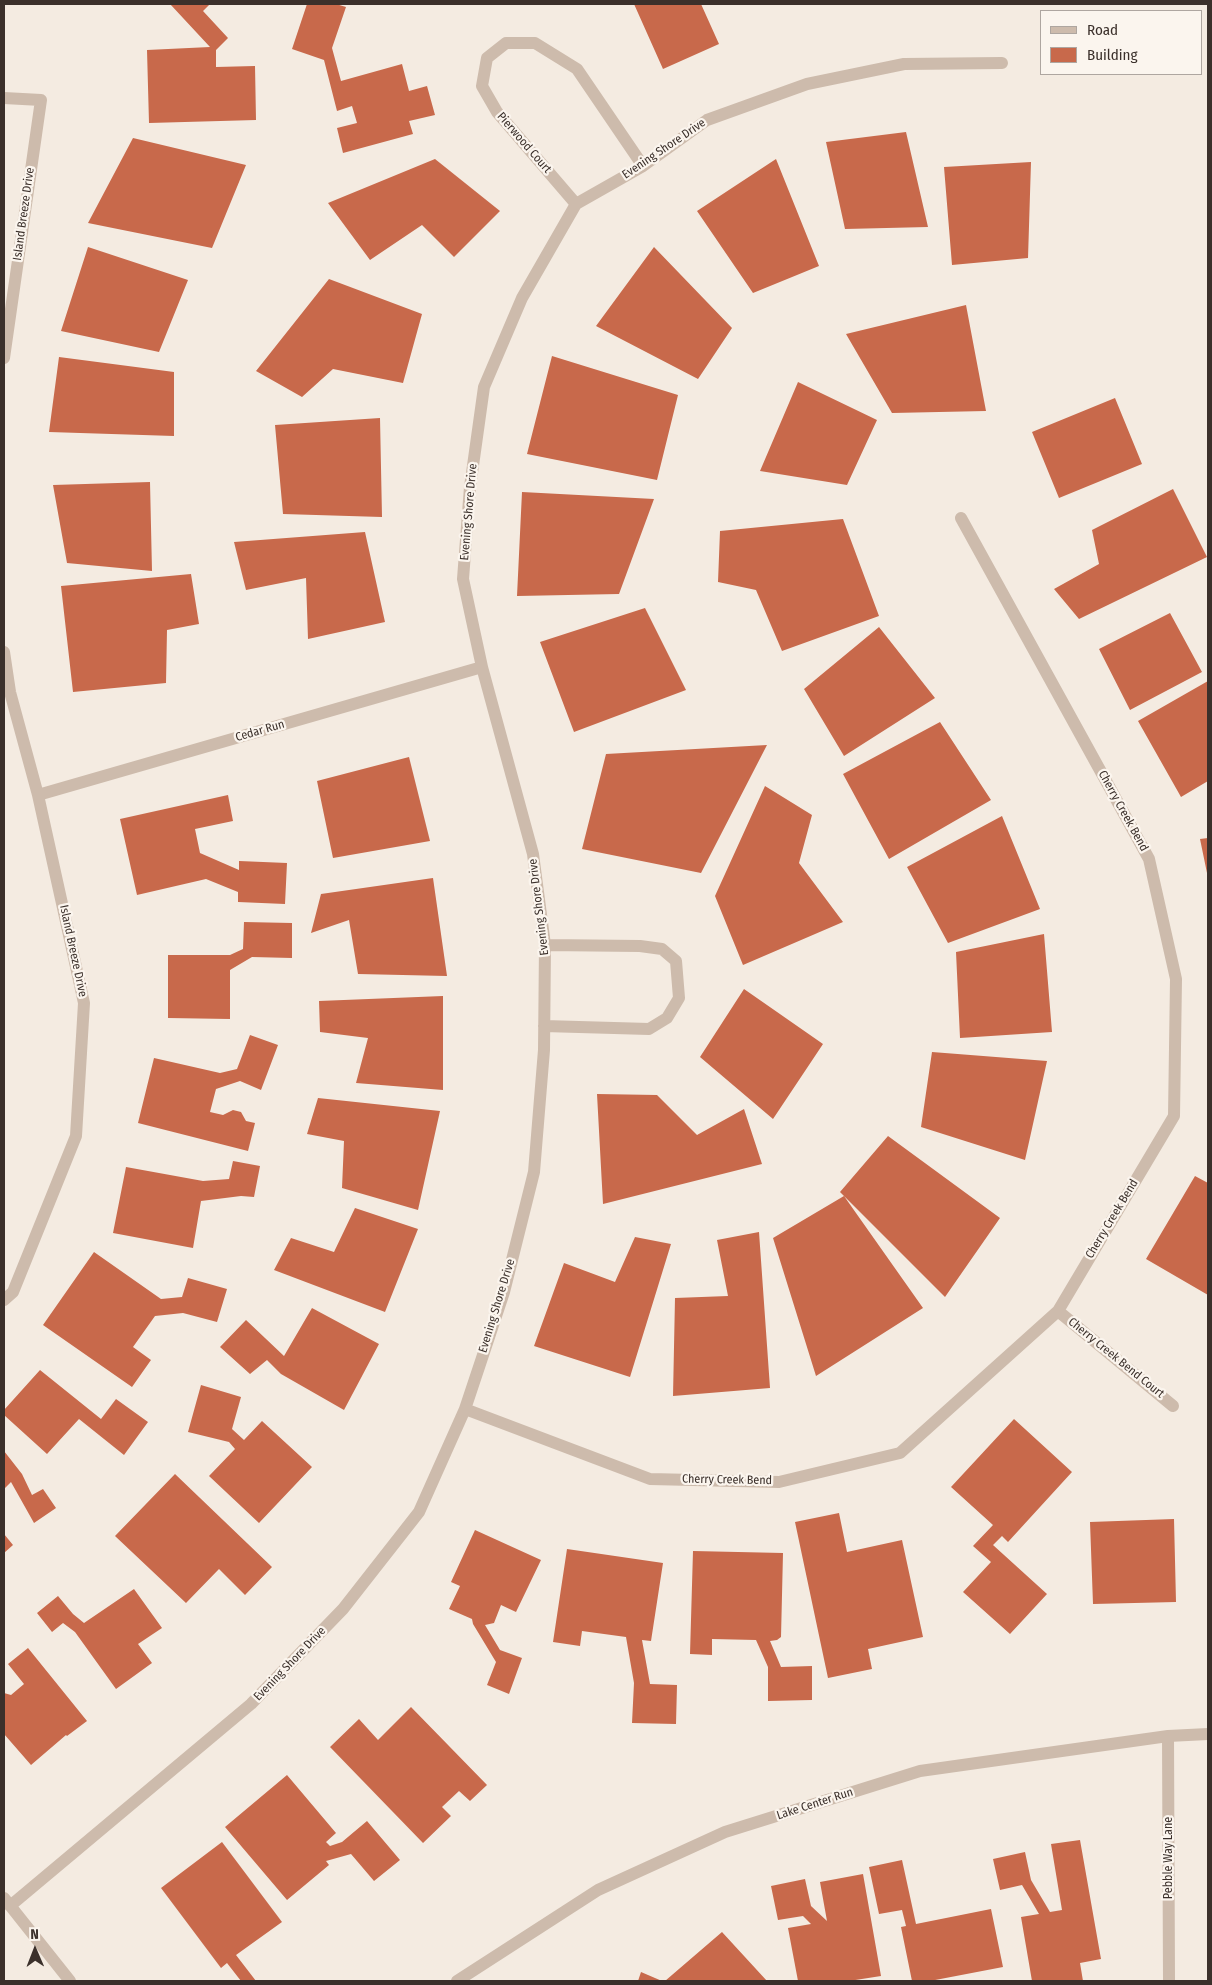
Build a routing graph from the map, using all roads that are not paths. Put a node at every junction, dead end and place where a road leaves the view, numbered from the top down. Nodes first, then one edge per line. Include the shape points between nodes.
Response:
1 (1002, 64) dead end
2 (4, 98) edge
3 (643, 166) junction
4 (576, 204) junction
5 (4, 358) edge
6 (960, 518) dead end
7 (4, 652) edge
8 (482, 667) junction
9 (38, 795) junction
10 (545, 944) junction
11 (544, 1026) junction
12 (4, 1300) edge
13 (1058, 1311) junction
14 (1173, 1406) dead end
15 (465, 1409) junction
16 (1208, 1734) edge
17 (1168, 1736) junction
18 (7, 1902) edge
19 (70, 1981) edge
20 (457, 1981) edge
21 (1169, 1981) edge

1 - 3 street, Evening Shore Drive via 904,64 807,84 707,120
2 - 5 street, Island Breeze Drive via 41,100
3 - 4 street, Evening Shore Drive
3 - 4 street, Pierwood Court via 577,69 535,44 506,43 487,58 482,86 497,112
4 - 8 street, Evening Shore Drive via 522,298 484,387 470,488 463,579
6 - 13 street, Cherry Creek Bend via 1149,859 1176,980 1174,1116
7 - 9 street, Island Breeze Drive via 10,692
8 - 9 street, Cedar Run
8 - 10 street, Evening Shore Drive via 533,854
9 - 12 street, Island Breeze Drive via 84,1003 76,1136 13,1292
10 - 11 street, Evening Shore Drive
10 - 11 street via 662,949 676,961 679,998 667,1018 649,1030
11 - 15 street, Evening Shore Drive via 534,1172 504,1292
13 - 14 street, Cherry Creek Bend Court
13 - 15 street, Cherry Creek Bend via 900,1453 779,1482 650,1479
15 - 18 street, Evening Shore Drive via 419,1512 343,1609 251,1704
16 - 17 street, Lake Center Run
17 - 20 street, Lake Center Run via 920,1771 725,1832 598,1890
17 - 21 street, Pebble Way Lane
18 - 19 street

